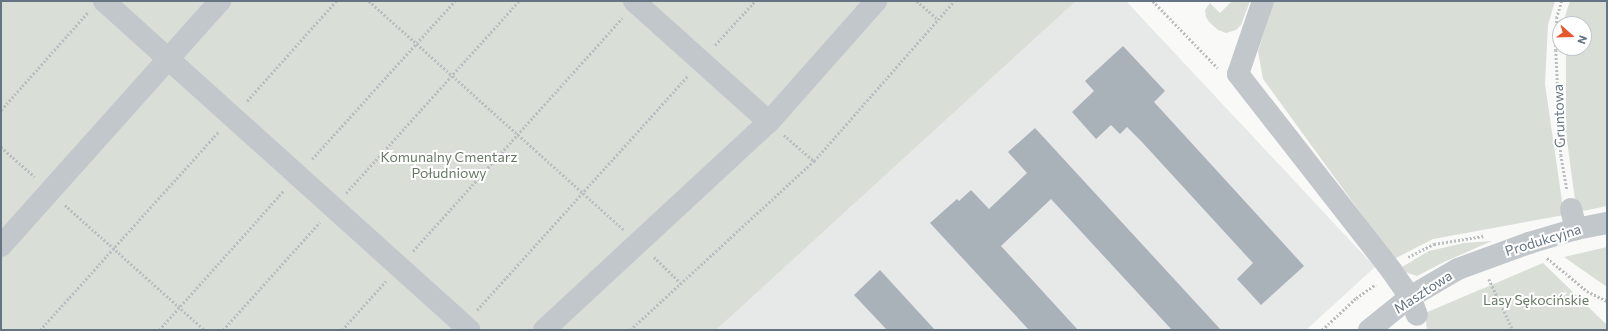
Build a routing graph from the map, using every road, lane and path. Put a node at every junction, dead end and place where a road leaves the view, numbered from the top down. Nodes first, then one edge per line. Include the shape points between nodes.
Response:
1 (220, 1) edge
2 (336, 1) edge
3 (369, 1) edge
4 (519, 1) edge
5 (755, 1) edge
6 (876, 1) edge
7 (917, 1) edge
8 (954, 1) edge
9 (1153, 1) edge
10 (1262, 1) edge
11 (1562, 1) edge
12 (636, 2) edge
13 (98, 4) edge
14 (938, 19) junction
15 (168, 58) junction
16 (701, 61) junction
17 (1218, 68) dead end
18 (453, 76) junction
19 (1, 110) edge
20 (233, 116) junction
21 (770, 122) junction
22 (518, 135) junction
23 (1, 147) edge
24 (814, 161) junction
25 (50, 191) junction
26 (583, 193) junction
27 (333, 207) junction
28 (1574, 219) junction
29 (1607, 223) edge
30 (639, 243) junction
31 (1529, 243) junction
32 (1, 246) edge
33 (114, 248) junction
34 (1480, 260) junction
35 (399, 266) junction
36 (1391, 270) junction
37 (682, 282) junction
38 (1607, 301) edge
39 (1414, 306) junction
40 (467, 327) edge
41 (40, 330) edge
42 (205, 330) edge
43 (223, 330) edge
44 (342, 330) edge
45 (544, 330) edge
46 (630, 330) edge
47 (1322, 330) edge
48 (1369, 330) edge
49 (1513, 330) edge

1 - 15 street
2 - 20 path
3 - 18 path
4 - 18 path
5 - 16 path
6 - 21 street
7 - 14 path
8 - 14 path
9 - 17 path
10 - 36 street via 1238,74
11 - 28 path, Gruntowa via 1557,17 1556,44 1561,155
12 - 16 street
12 - 22 path
13 - 15 street
13 - 19 path
14 - 24 path
15 - 20 street
15 - 25 street
16 - 21 street
16 - 26 path
18 - 22 path
18 - 27 path
20 - 27 street
20 - 33 path
21 - 24 path
21 - 30 street
22 - 26 path
22 - 35 path
23 - 25 path
24 - 37 path
25 - 32 street
25 - 33 path
26 - 30 path
26 - 40 path
27 - 35 street
27 - 43 path
28 - 29 street, Produkcyjna
28 - 31 street, Produkcyjna
30 - 37 path
30 - 45 street
31 - 34 street, Produkcyjna
31 - 38 path via 1587,291
33 - 41 path
33 - 42 path
34 - 39 street, Masztowa via 1458,269
34 - 49 path
35 - 40 street
35 - 44 path
36 - 39 street
36 - 47 path
37 - 46 path
39 - 48 street, Masztowa

